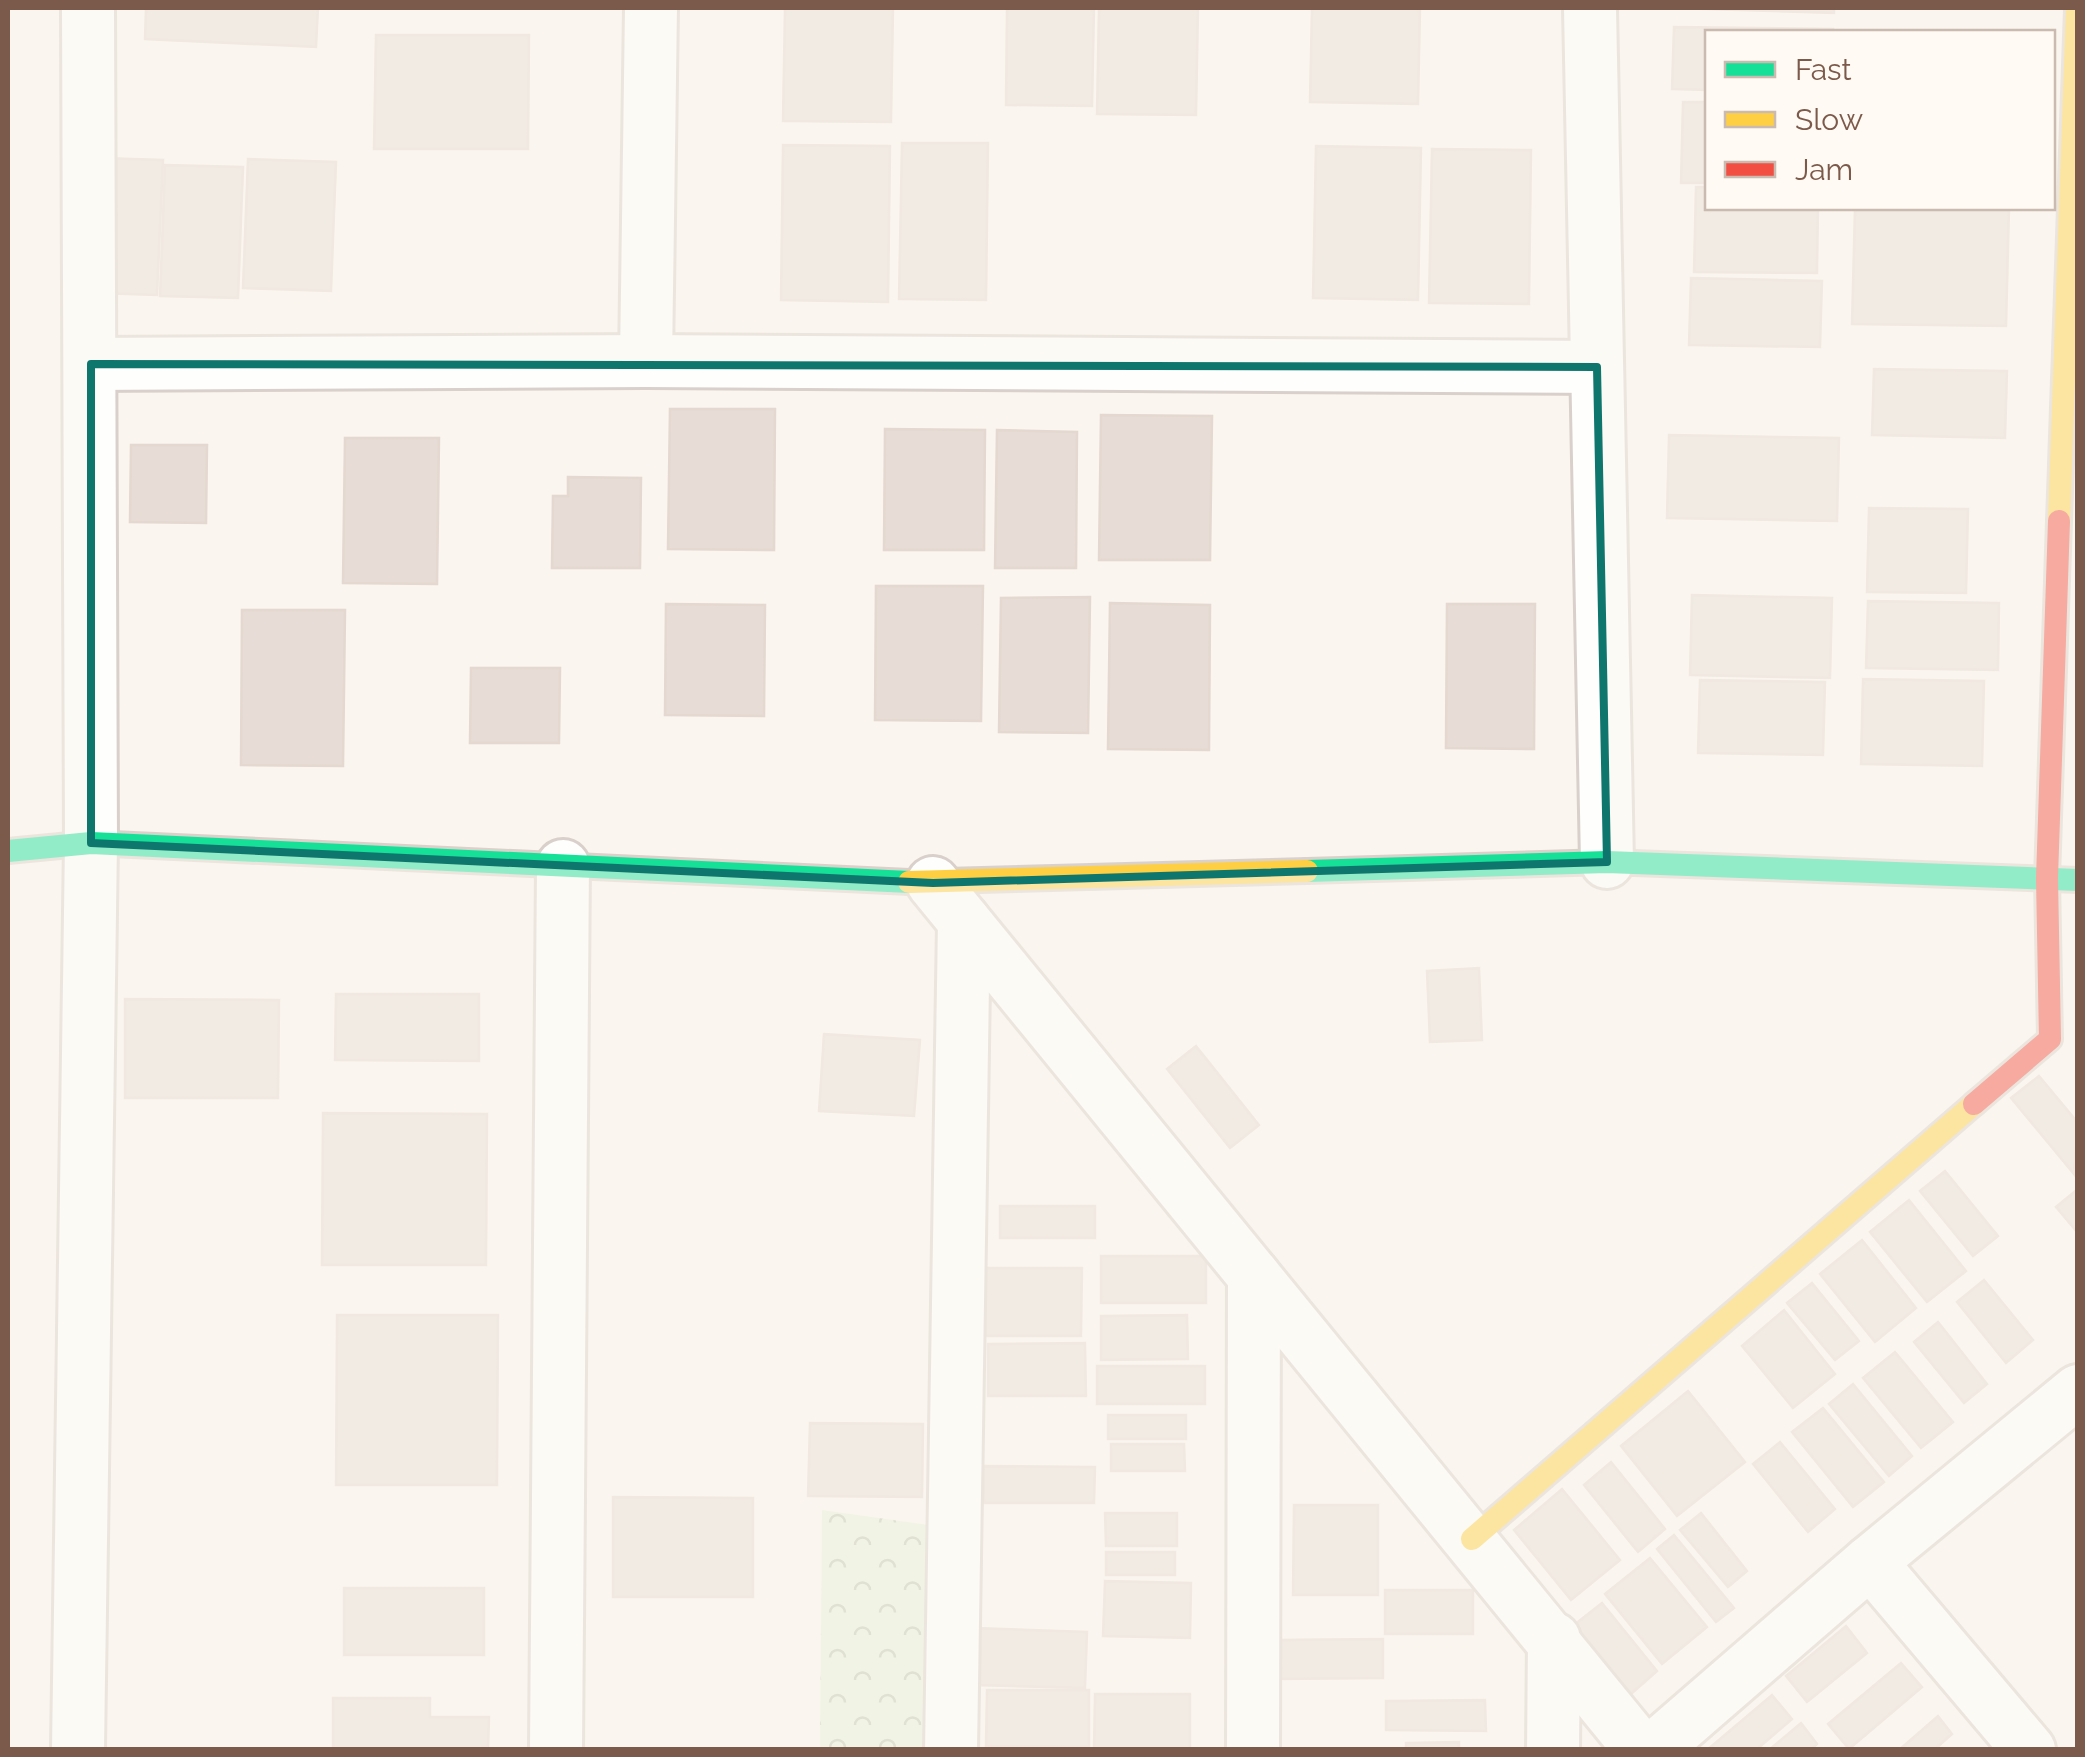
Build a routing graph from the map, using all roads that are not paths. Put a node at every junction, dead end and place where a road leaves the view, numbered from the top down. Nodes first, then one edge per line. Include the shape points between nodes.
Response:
1 (88, 8) edge
2 (651, 8) edge
3 (1590, 8) edge
4 (2077, 8) edge
5 (2075, 168) edge
6 (646, 361) junction
7 (90, 364) junction
8 (1597, 367) junction
9 (92, 843) junction
10 (8, 851) edge
11 (1608, 862) junction
12 (563, 866) junction
13 (2047, 878) junction
14 (2078, 880) edge
15 (949, 902) junction
16 (2064, 1050) edge
17 (1254, 1276) junction
18 (2075, 1398) edge
19 (1472, 1539) junction
20 (1870, 1562) junction
21 (1554, 1639) junction
22 (78, 1750) edge
23 (556, 1750) edge
24 (952, 1750) edge
25 (1253, 1750) edge
26 (1553, 1750) edge
27 (1641, 1750) edge
28 (1653, 1750) edge
29 (2029, 1750) edge

1 - 7 street
2 - 6 street
3 - 8 street
4 - 5 street
5 - 13 street
6 - 7 street
6 - 8 street
7 - 9 street
8 - 11 street
9 - 10 street
9 - 12 street
9 - 22 street
11 - 13 street
11 - 15 street
12 - 15 street
12 - 23 street
13 - 14 street
13 - 16 street
15 - 17 street
15 - 24 street
16 - 19 street
17 - 19 street
17 - 25 street
18 - 20 street
19 - 21 street
20 - 28 street
20 - 29 street
21 - 26 street
21 - 27 street

